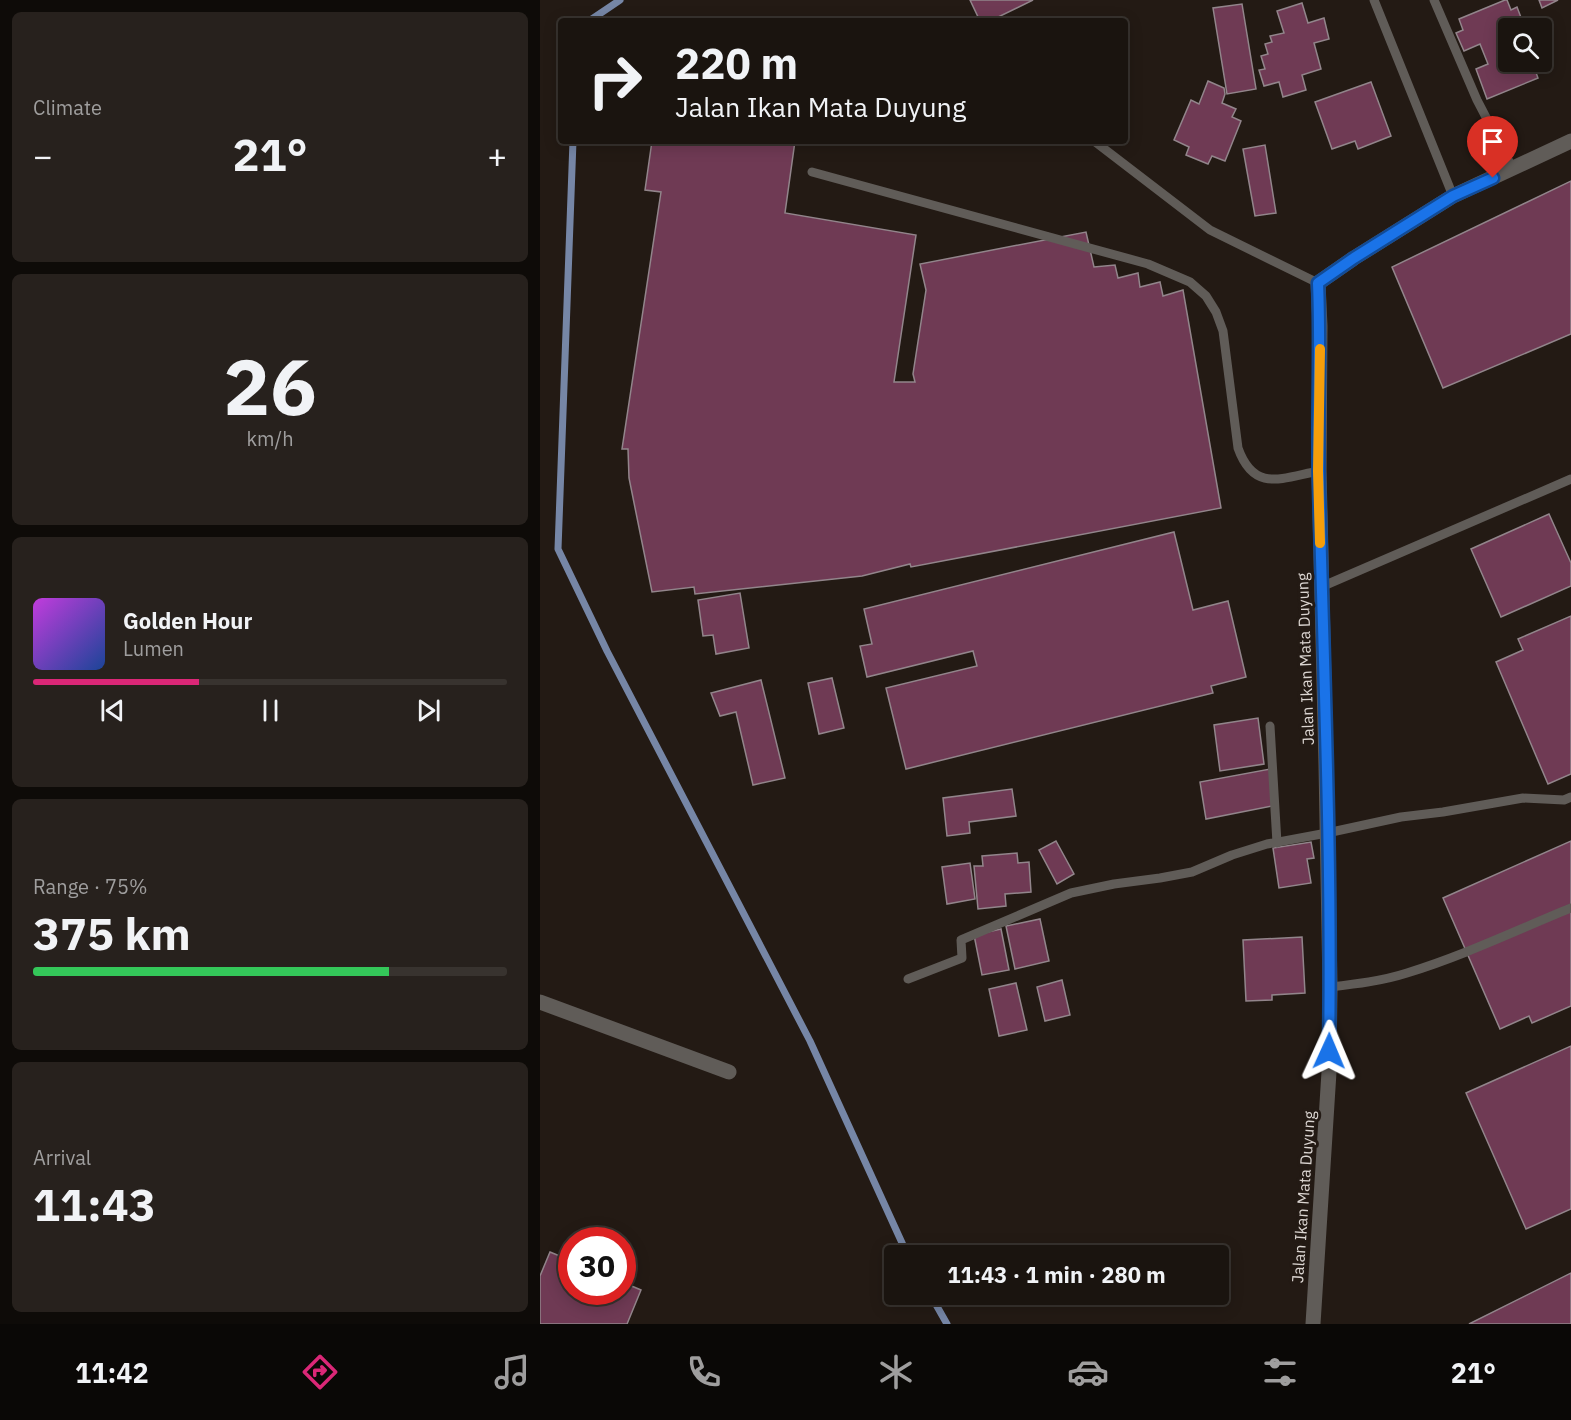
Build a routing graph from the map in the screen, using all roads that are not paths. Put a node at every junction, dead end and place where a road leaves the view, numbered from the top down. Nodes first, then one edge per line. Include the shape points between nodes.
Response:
1 (1374, 0) edge
2 (1434, 0) edge
3 (1571, 141) edge
4 (1098, 144) edge
5 (1513, 169) junction
6 (812, 172) dead end
7 (1453, 196) junction
8 (1318, 283) junction
9 (1318, 471) junction
10 (1571, 479) edge
11 (1322, 587) junction
12 (1270, 726) dead end
13 (1571, 797) edge
14 (1327, 833) junction
15 (1277, 843) junction
16 (1571, 908) edge
17 (908, 979) dead end
18 (1330, 987) junction
19 (540, 1002) edge
20 (729, 1072) dead end
21 (1313, 1324) edge

1 - 7 lane
2 - 5 lane via 1477,100
3 - 5 street
4 - 8 lane via 1210,230
5 - 7 street
6 - 9 lane via 1148,264 1190,282 1206,296 1223,331 1238,448 1245,465 1270,480
7 - 8 street
8 - 9 street, Jalan Ikan Mata Duyung
9 - 11 street, Jalan Ikan Mata Duyung
10 - 11 lane
11 - 14 street, Jalan Ikan Mata Duyung
12 - 15 lane
13 - 14 lane via 1523,798
14 - 15 lane
14 - 18 street, Jalan Ikan Mata Duyung
15 - 17 lane via 1232,855 1192,872 1071,893 961,940 962,958
16 - 18 lane via 1406,974
18 - 21 street, Jalan Ikan Mata Duyung via 1329,1072
19 - 20 street

